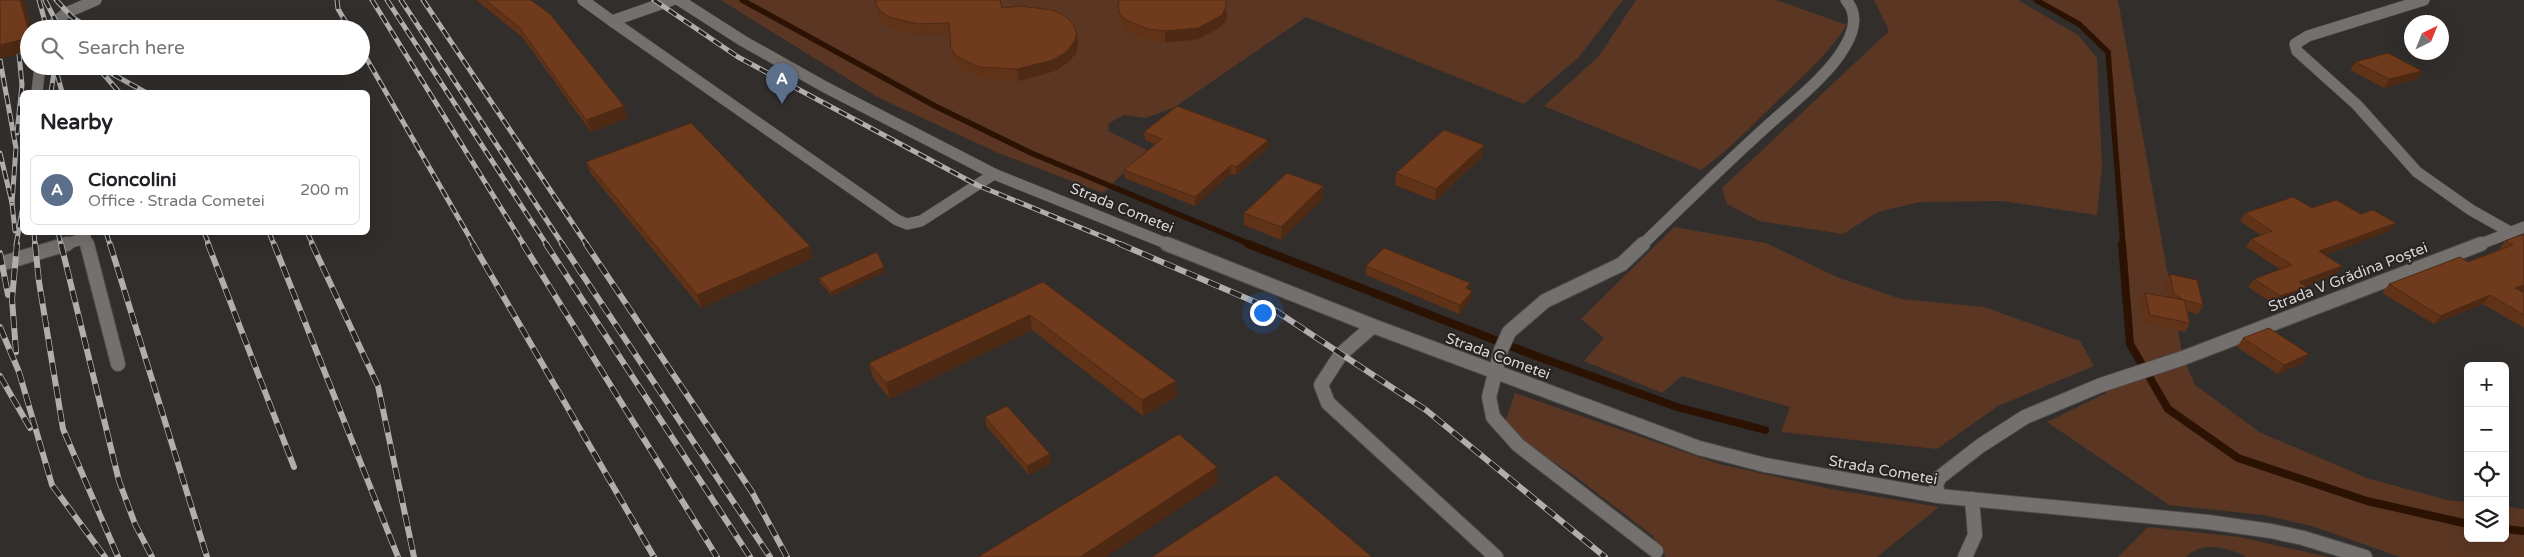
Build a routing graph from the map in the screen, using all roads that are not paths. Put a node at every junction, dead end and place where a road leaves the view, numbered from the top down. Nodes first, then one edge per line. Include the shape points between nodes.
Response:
1 (96, 0) edge
2 (583, 0) edge
3 (672, 0) edge
4 (679, 0) edge
5 (1846, 0) edge
6 (2424, 0) edge
7 (58, 20) edge
8 (612, 21) junction
9 (39, 75) edge
10 (37, 90) edge
11 (994, 174) junction
12 (2524, 227) edge
13 (2510, 232) junction
14 (85, 235) edge
15 (0, 264) edge
16 (1373, 326) junction
17 (118, 364) dead end
18 (1496, 372) junction
19 (1938, 496) junction
20 (1972, 499) junction
21 (1656, 551) dead end
22 (1496, 557) edge
23 (1966, 557) edge
24 (2364, 557) edge

1 - 7 street
2 - 8 street
3 - 8 street
4 - 11 street, Strada Cometei via 825,87
5 - 18 street via 1853,8 1855,24 1844,49 1816,81 1622,264 1545,301 1509,332
6 - 13 street via 2298,40 2295,44 2297,51 2356,105 2417,172 2470,210
8 - 11 street via 902,222 914,224 921,221
9 - 10 street
11 - 16 street, Strada Cometei
12 - 13 street, Strada V Grădina Poștei
13 - 19 street, Strada V Grădina Poștei via 2025,417 1940,477 1936,484
14 - 15 street
14 - 17 street
16 - 18 street, Strada Cometei
16 - 22 street via 1342,354 1321,385 1328,403
18 - 19 street, Strada Cometei via 1699,448 1765,464
18 - 21 street via 1489,397 1493,417 1518,446
19 - 20 street, Strada Cometei
20 - 23 street via 1975,535
20 - 24 street, Strada Cometei via 2239,526 2302,538

